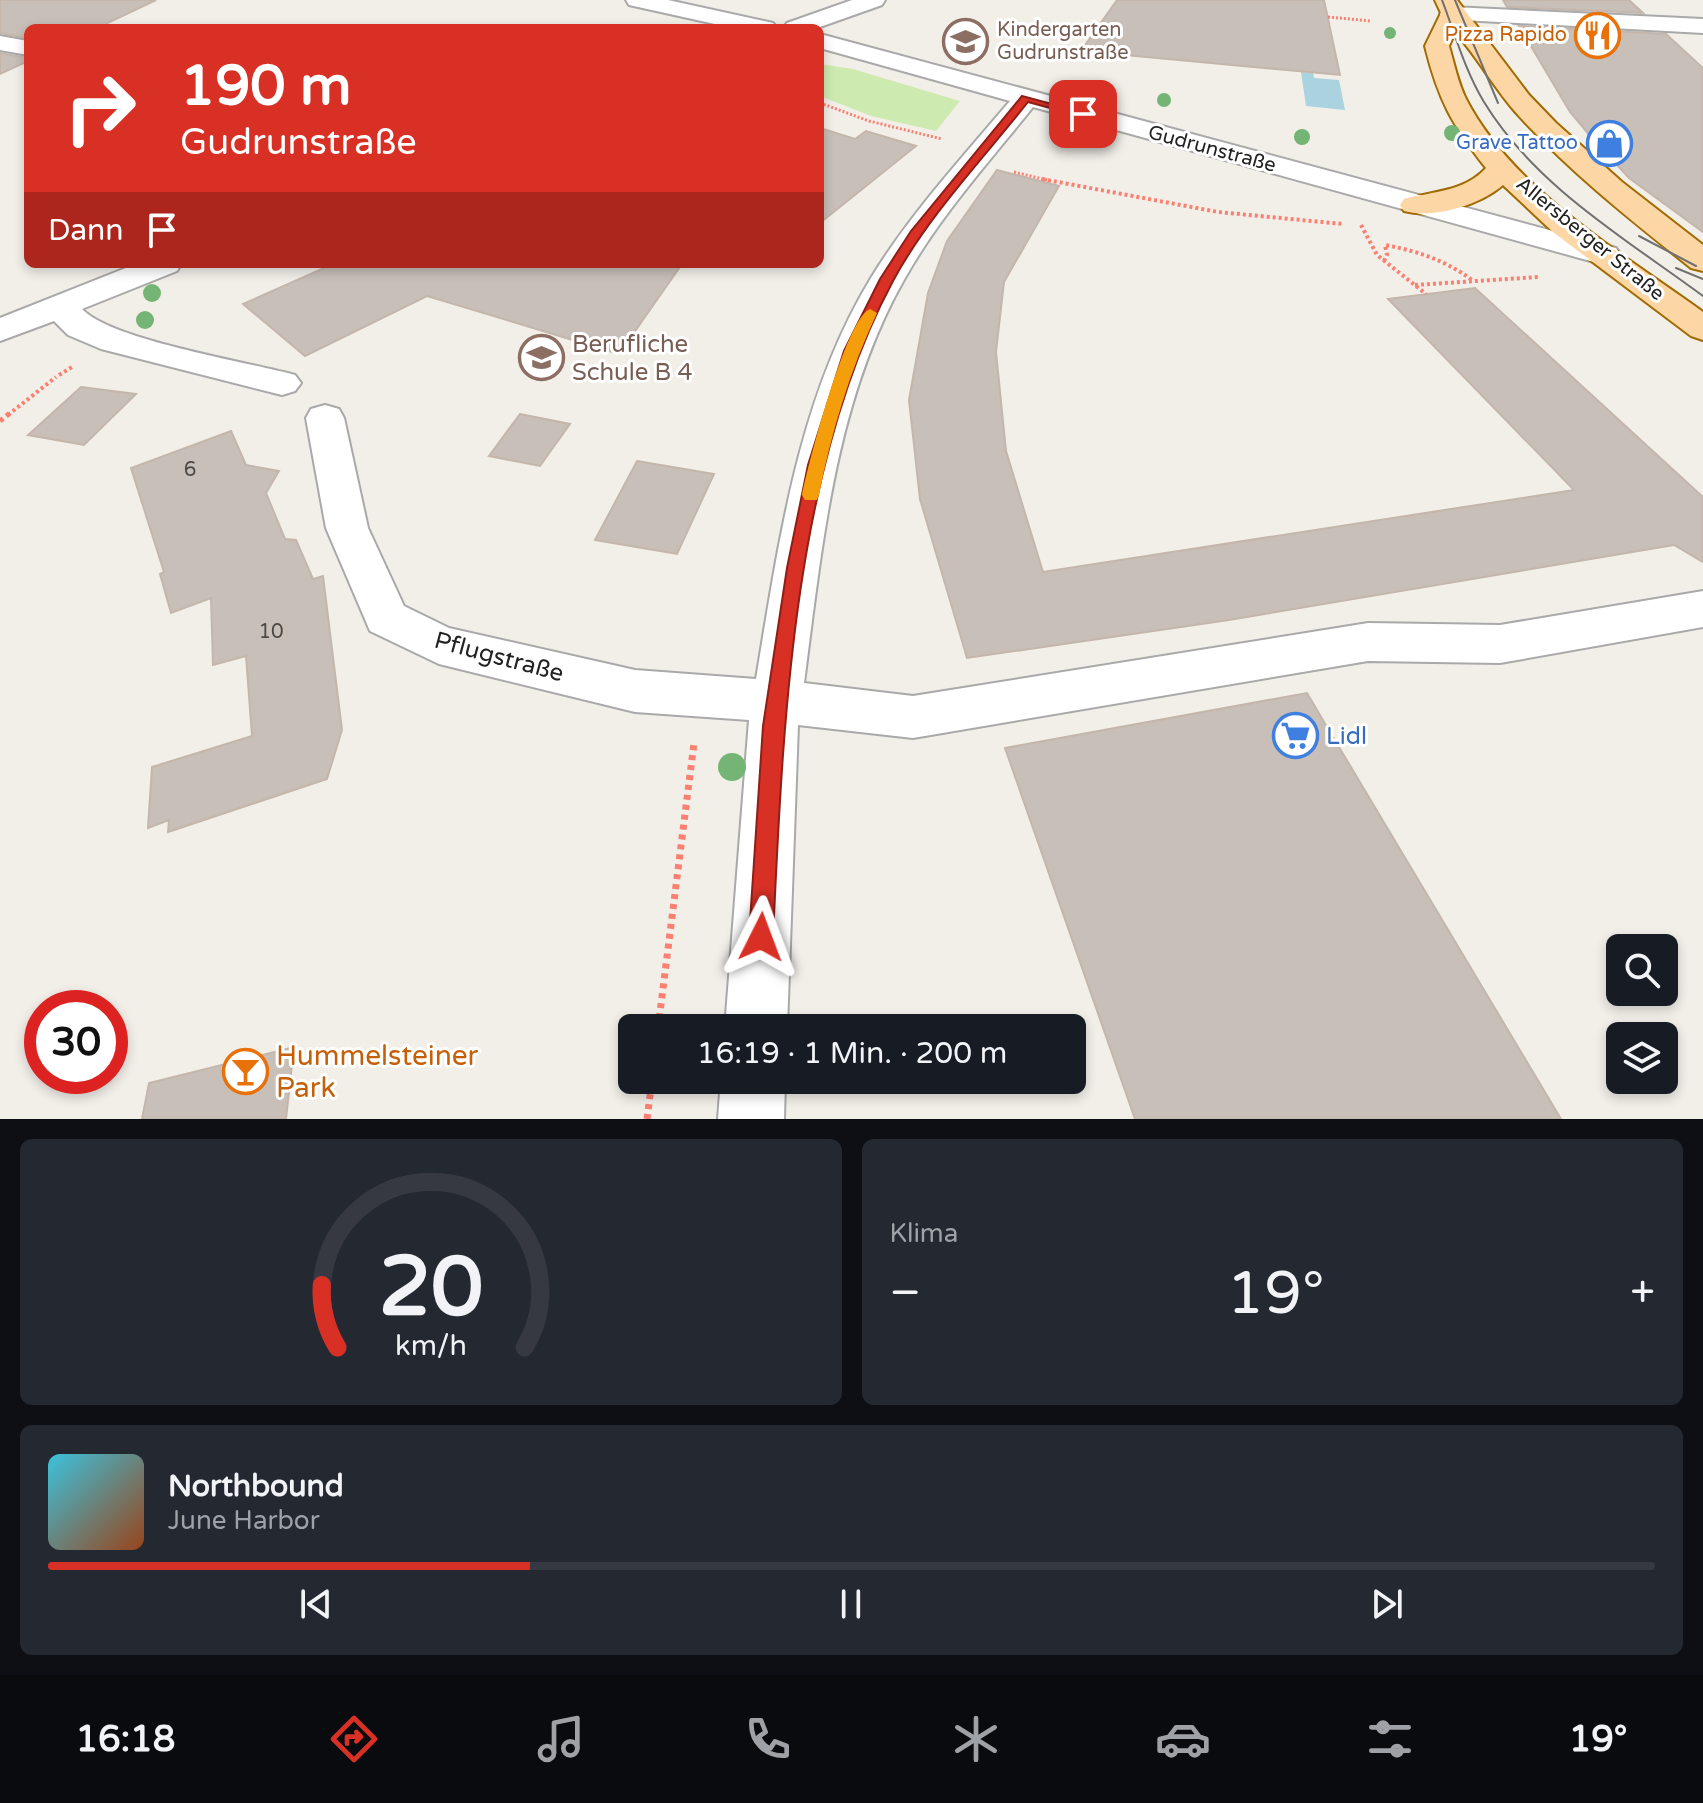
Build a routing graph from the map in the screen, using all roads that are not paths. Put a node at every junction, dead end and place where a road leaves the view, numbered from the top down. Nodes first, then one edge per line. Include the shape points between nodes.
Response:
1 (637, 0) edge
2 (764, 0) edge
3 (874, 0) edge
4 (1449, 7) edge
5 (734, 21) junction
6 (747, 24) edge
7 (806, 24) edge
8 (1703, 26) edge
9 (824, 42) edge
10 (0, 43) edge
11 (24, 47) edge
12 (1026, 98) junction
13 (1502, 167) junction
14 (1415, 205) junction
15 (1605, 255) junction
16 (1703, 261) edge
17 (155, 268) edge
18 (1703, 279) edge
19 (59, 306) junction
20 (1703, 329) edge
21 (0, 330) edge
22 (282, 383) dead end
23 (325, 418) dead end
24 (1703, 609) edge
25 (777, 701) junction
26 (757, 1014) edge
27 (752, 1094) edge
28 (751, 1119) edge

1 - 5 street
2 - 5 street
3 - 7 street
4 - 8 street
4 - 13 main road, Allersberger Straße via 1437,46 1446,80 1457,106
4 - 16 main road via 1514,95 1553,136
5 - 6 street
9 - 12 street, Gudrunstraße
10 - 11 street
12 - 14 street, Gudrunstraße
12 - 25 street via 916,234 851,351 816,465
13 - 14 main road via 1473,193
13 - 15 main road, Allersberger Straße
14 - 15 street, Gudrunstraße
15 - 18 main road
15 - 20 main road, Allersberger Straße
17 - 19 street
19 - 21 street
19 - 22 street via 80,328 114,341
23 - 25 street, Pflugstraße via 347,528 386,618 439,645 635,691
24 - 25 street, Pflugstraße via 1500,644 1368,642 913,717
25 - 26 street
27 - 28 street

